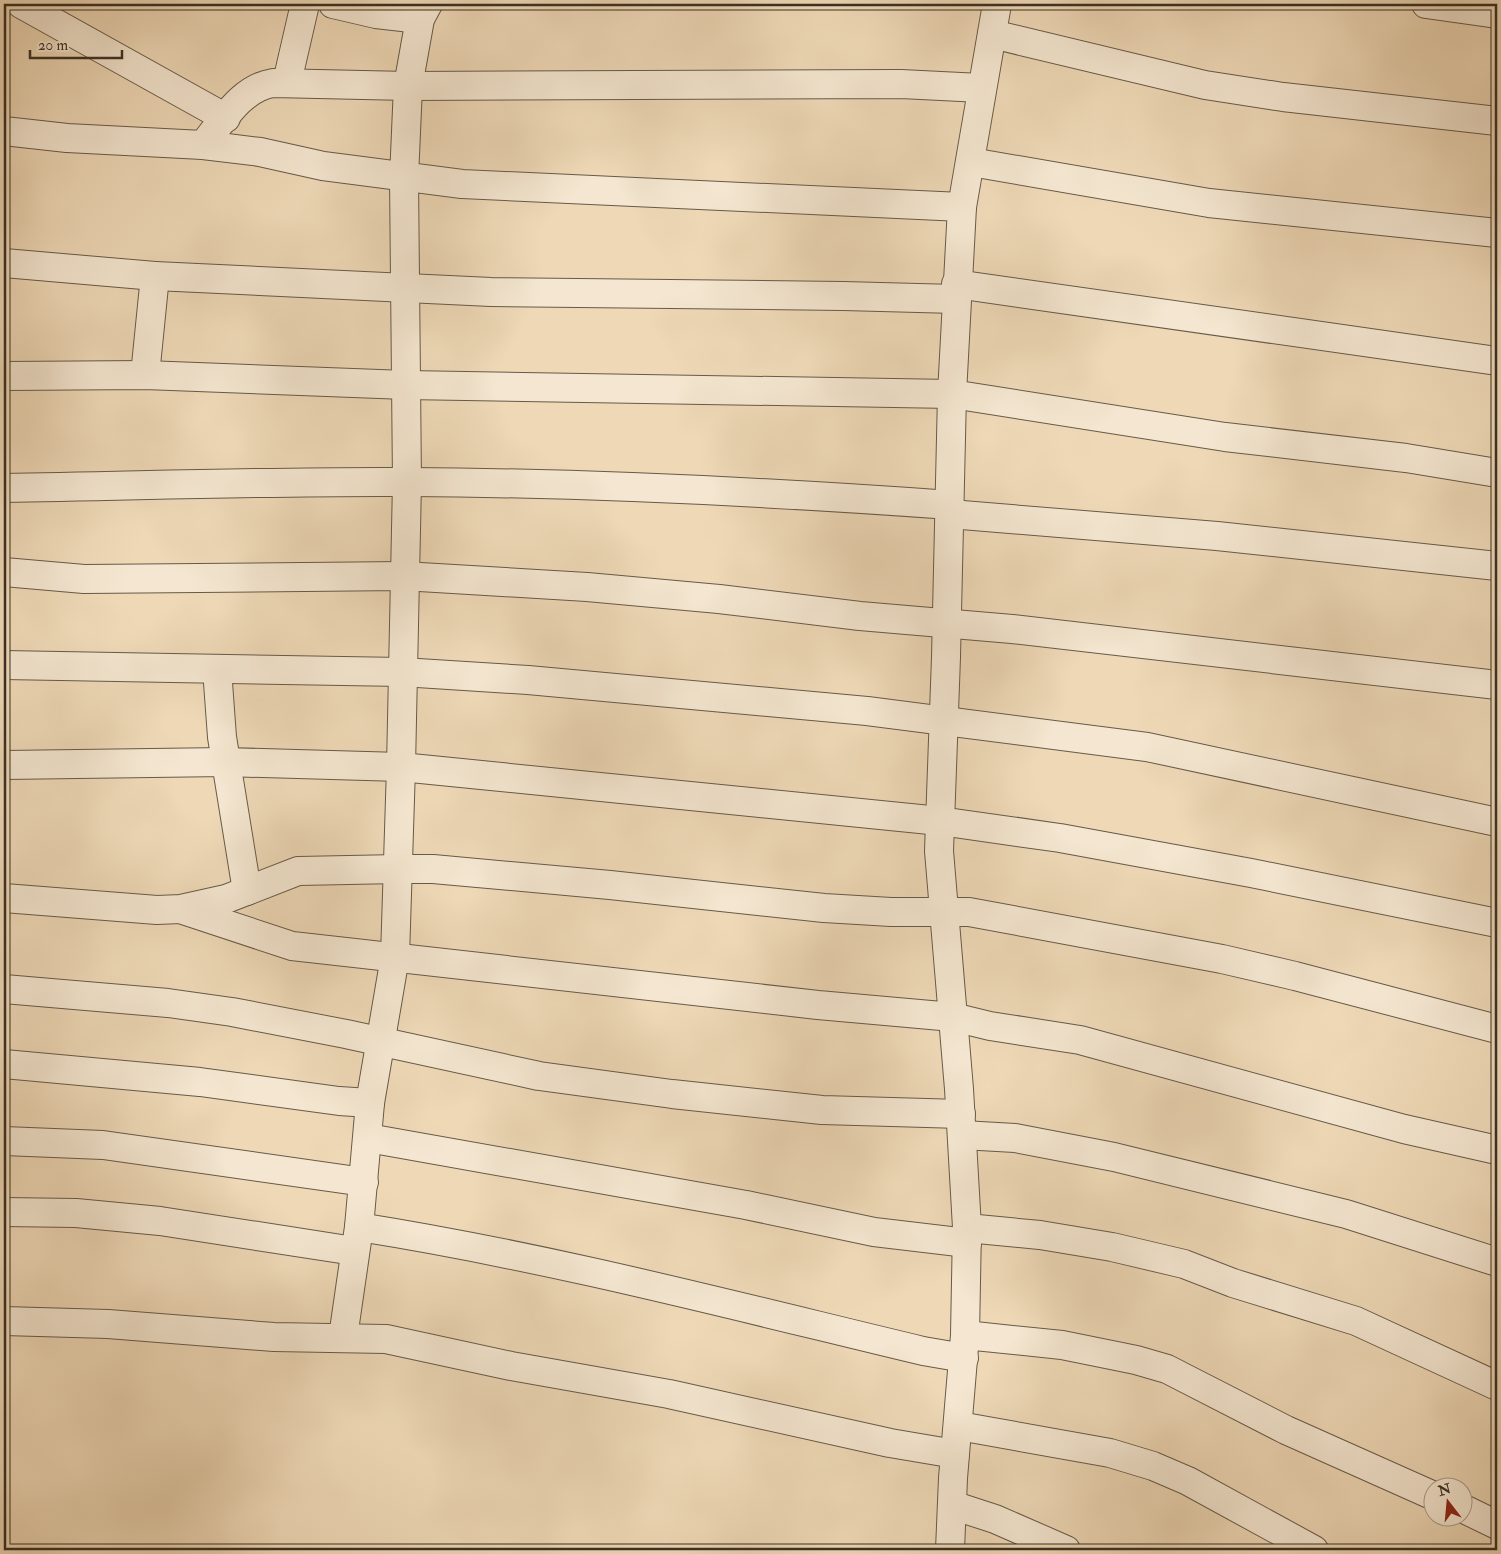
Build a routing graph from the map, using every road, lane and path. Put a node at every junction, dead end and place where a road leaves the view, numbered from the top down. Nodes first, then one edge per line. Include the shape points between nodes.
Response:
1 (21, 4) edge
2 (304, 4) edge
3 (334, 4) edge
4 (997, 4) edge
5 (1426, 4) edge
6 (424, 11) edge
7 (1497, 14) edge
8 (992, 34) junction
9 (287, 82) junction
10 (408, 86) junction
11 (981, 88) junction
12 (226, 118) junction
13 (1497, 121) edge
14 (4, 131) edge
15 (203, 145) junction
16 (971, 162) junction
17 (404, 178) junction
18 (962, 207) junction
19 (1497, 232) edge
20 (4, 263) edge
21 (155, 276) junction
22 (404, 288) junction
23 (956, 292) junction
24 (1497, 361) edge
25 (145, 375) junction
26 (4, 376) edge
27 (406, 385) junction
28 (952, 394) junction
29 (1497, 472) edge
30 (406, 482) junction
31 (4, 488) edge
32 (950, 509) junction
33 (1497, 566) edge
34 (4, 572) edge
35 (403, 576) junction
36 (947, 623) junction
37 (4, 665) edge
38 (217, 669) junction
39 (402, 672) junction
40 (1497, 685) edge
41 (944, 721) junction
42 (225, 762) junction
43 (4, 765) edge
44 (401, 767) junction
45 (940, 821) junction
46 (1497, 822) edge
47 (399, 869) junction
48 (247, 891) junction
49 (4, 898) edge
50 (181, 909) junction
51 (944, 912) junction
52 (1497, 923) edge
53 (395, 957) junction
54 (4, 989) edge
55 (953, 1017) junction
56 (1497, 1029) edge
57 (379, 1042) junction
58 (4, 1064) edge
59 (370, 1103) junction
60 (962, 1125) junction
61 (368, 1138) junction
62 (4, 1140) edge
63 (1497, 1150) edge
64 (364, 1182) junction
65 (4, 1212) edge
66 (967, 1236) junction
67 (356, 1238) junction
68 (1497, 1262) edge
69 (4, 1321) edge
70 (343, 1337) junction
71 (965, 1346) junction
72 (1497, 1386) edge
73 (959, 1426) junction
74 (955, 1454) junction
75 (1424, 1492) edge
76 (952, 1505) junction
77 (1474, 1514) edge
78 (1497, 1524) edge
79 (950, 1550) edge
80 (1066, 1550) edge
81 (1314, 1550) edge

1 - 12 street
2 - 9 street
3 - 6 street via 376,14
4 - 8 street
5 - 7 street
6 - 10 street
8 - 11 street
8 - 13 street via 1205,86
9 - 10 street
9 - 12 street via 259,85 248,92
10 - 11 street via 798,84
10 - 17 street
11 - 16 street
12 - 15 street
14 - 15 street via 67,138
15 - 17 street
16 - 18 street
16 - 19 street via 1209,202
17 - 18 street via 480,185
17 - 22 street
18 - 23 street
20 - 21 street
21 - 22 street
21 - 25 street
22 - 23 street via 843,296
22 - 27 street
23 - 24 street
23 - 28 street
25 - 26 street
25 - 27 street
27 - 28 street
27 - 30 street
28 - 29 street via 1225,436
28 - 32 street
30 - 31 street
30 - 32 street via 758,492
30 - 35 street
32 - 33 street
32 - 36 street
34 - 35 street via 84,579
35 - 36 street via 719,598 860,616
35 - 39 street
36 - 40 street
36 - 41 street
37 - 38 street
38 - 39 street
38 - 42 street
39 - 41 street via 867,711
39 - 44 street
41 - 45 street
41 - 46 street via 1147,748
42 - 43 street
42 - 44 street
42 - 48 street
44 - 45 street
44 - 47 street
45 - 51 street
45 - 52 street via 1060,838
47 - 48 street via 298,871
47 - 51 street via 433,869 834,908
47 - 53 street
48 - 50 street
49 - 50 street
50 - 53 street via 292,946
51 - 55 street
51 - 56 street via 985,913 1222,959
53 - 55 street via 818,1006
53 - 57 street
54 - 57 street via 168,1003 232,1012
55 - 60 street
55 - 63 street via 1080,1040 1404,1129
57 - 59 street
57 - 60 street via 539,1076 672,1094
58 - 59 street via 200,1082
59 - 61 street
60 - 66 street
60 - 68 street via 1114,1156 1346,1214
61 - 64 street
61 - 66 street via 746,1205 874,1232
62 - 64 street via 121,1147
64 - 67 street
65 - 67 street via 76,1213
66 - 71 street
66 - 72 street via 1040,1235 1184,1264 1233,1283 1356,1321
67 - 70 street
67 - 71 street via 461,1243 923,1351
69 - 70 street via 108,1324 274,1337
70 - 74 street via 398,1341
71 - 73 street
71 - 75 street via 1062,1345 1167,1369 1295,1434
73 - 74 street
73 - 81 street via 1110,1453 1153,1466
74 - 76 street
76 - 79 street
76 - 80 street via 995,1519
77 - 78 street

